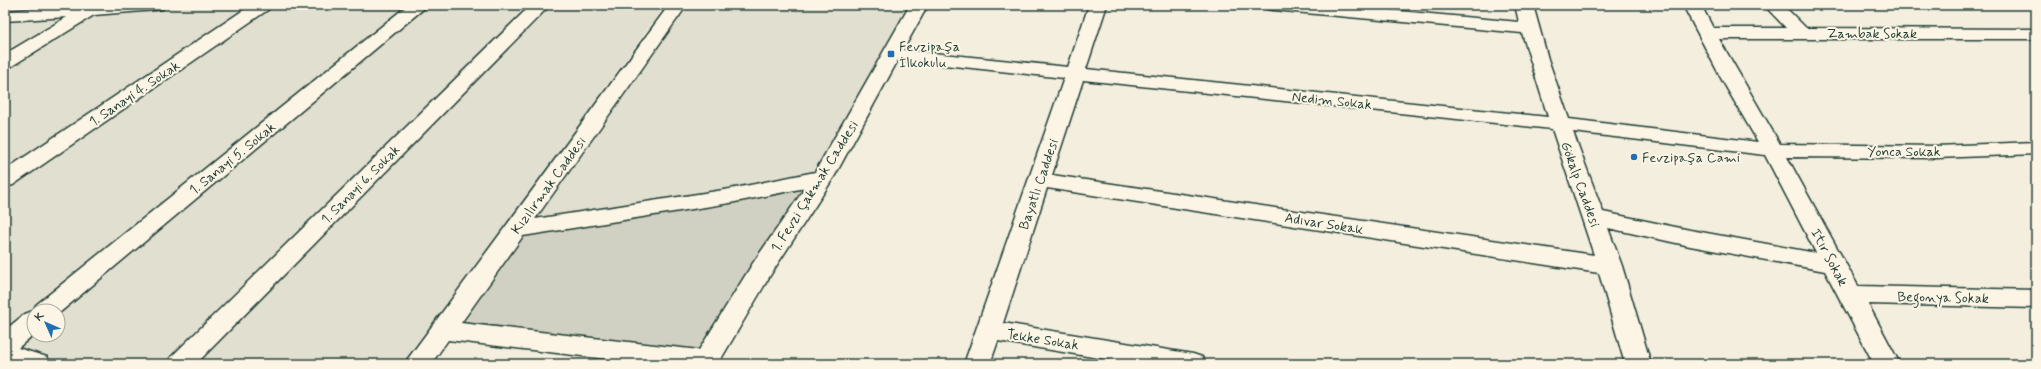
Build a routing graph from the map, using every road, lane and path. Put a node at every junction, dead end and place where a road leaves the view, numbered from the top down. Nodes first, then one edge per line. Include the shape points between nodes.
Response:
1 (156, 5) edge
2 (263, 5) edge
3 (419, 5) edge
4 (541, 5) edge
5 (678, 5) edge
6 (919, 5) edge
7 (1098, 5) edge
8 (1273, 5) edge
9 (1524, 5) edge
10 (1692, 5) edge
11 (1773, 5) edge
12 (80, 9) edge
13 (5, 16) edge
14 (1530, 28) junction
15 (1708, 33) junction
16 (1801, 33) junction
17 (2036, 34) edge
18 (891, 54) junction
19 (5, 62) edge
20 (1076, 73) junction
21 (1560, 124) junction
22 (2036, 148) edge
23 (1773, 150) junction
24 (823, 177) junction
25 (5, 180) edge
26 (1039, 180) junction
27 (1594, 217) junction
28 (516, 229) junction
29 (1834, 264) junction
30 (1610, 266) junction
31 (1851, 296) junction
32 (2036, 299) edge
33 (55, 303) edge
34 (26, 327) edge
35 (442, 330) junction
36 (988, 330) junction
37 (5, 344) edge
38 (5, 354) edge
39 (705, 362) edge
40 (38, 364) edge
41 (180, 364) edge
42 (418, 364) edge
43 (977, 364) edge
44 (1193, 364) edge
45 (1638, 364) edge
46 (1887, 364) edge

1 - 12 street
2 - 25 street, 1. Sanayi 4. Sokak
3 - 33 street, 1. Sanayi 5. Sokak
4 - 41 street, 1. Sanayi 6. Sokak
5 - 28 street, Kızılırmak Caddesi
6 - 18 street, 1. Fevzi Çakmak Caddesi
7 - 20 street, Bayatlı Caddesi
8 - 14 street
9 - 14 street, Gökalp Caddesi
10 - 15 street, Itır Sokak
11 - 16 street
12 - 13 street
12 - 19 street
14 - 21 street, Gökalp Caddesi
15 - 16 street, Zambak Sokak
15 - 23 street, Itır Sokak
16 - 17 street, Zambak Sokak
18 - 20 street, Nedim Sokak
18 - 24 street, 1. Fevzi Çakmak Caddesi
20 - 21 street, Nedim Sokak
20 - 26 street, Bayatlı Caddesi
21 - 23 street, Nedim Sokak
21 - 27 street, Gökalp Caddesi
22 - 23 street, Yonca Sokak via 1936,152
23 - 29 street, Itır Sokak
24 - 28 street via 730,196
24 - 39 street, 1. Fevzi Çakmak Caddesi
26 - 30 street, Adıvar Sokak
26 - 36 street, Bayatlı Caddesi
27 - 29 street via 1690,238
27 - 30 street, Gökalp Caddesi
28 - 35 street, Kızılırmak Caddesi
29 - 31 street, Itır Sokak
30 - 45 street, Gökalp Caddesi
31 - 32 street, Begonya Sokak
31 - 46 street, Itır Sokak
34 - 37 street
35 - 39 street
35 - 42 street, Kızılırmak Caddesi
36 - 43 street, Bayatlı Caddesi
36 - 44 street, Tekke Sokak
38 - 40 street

